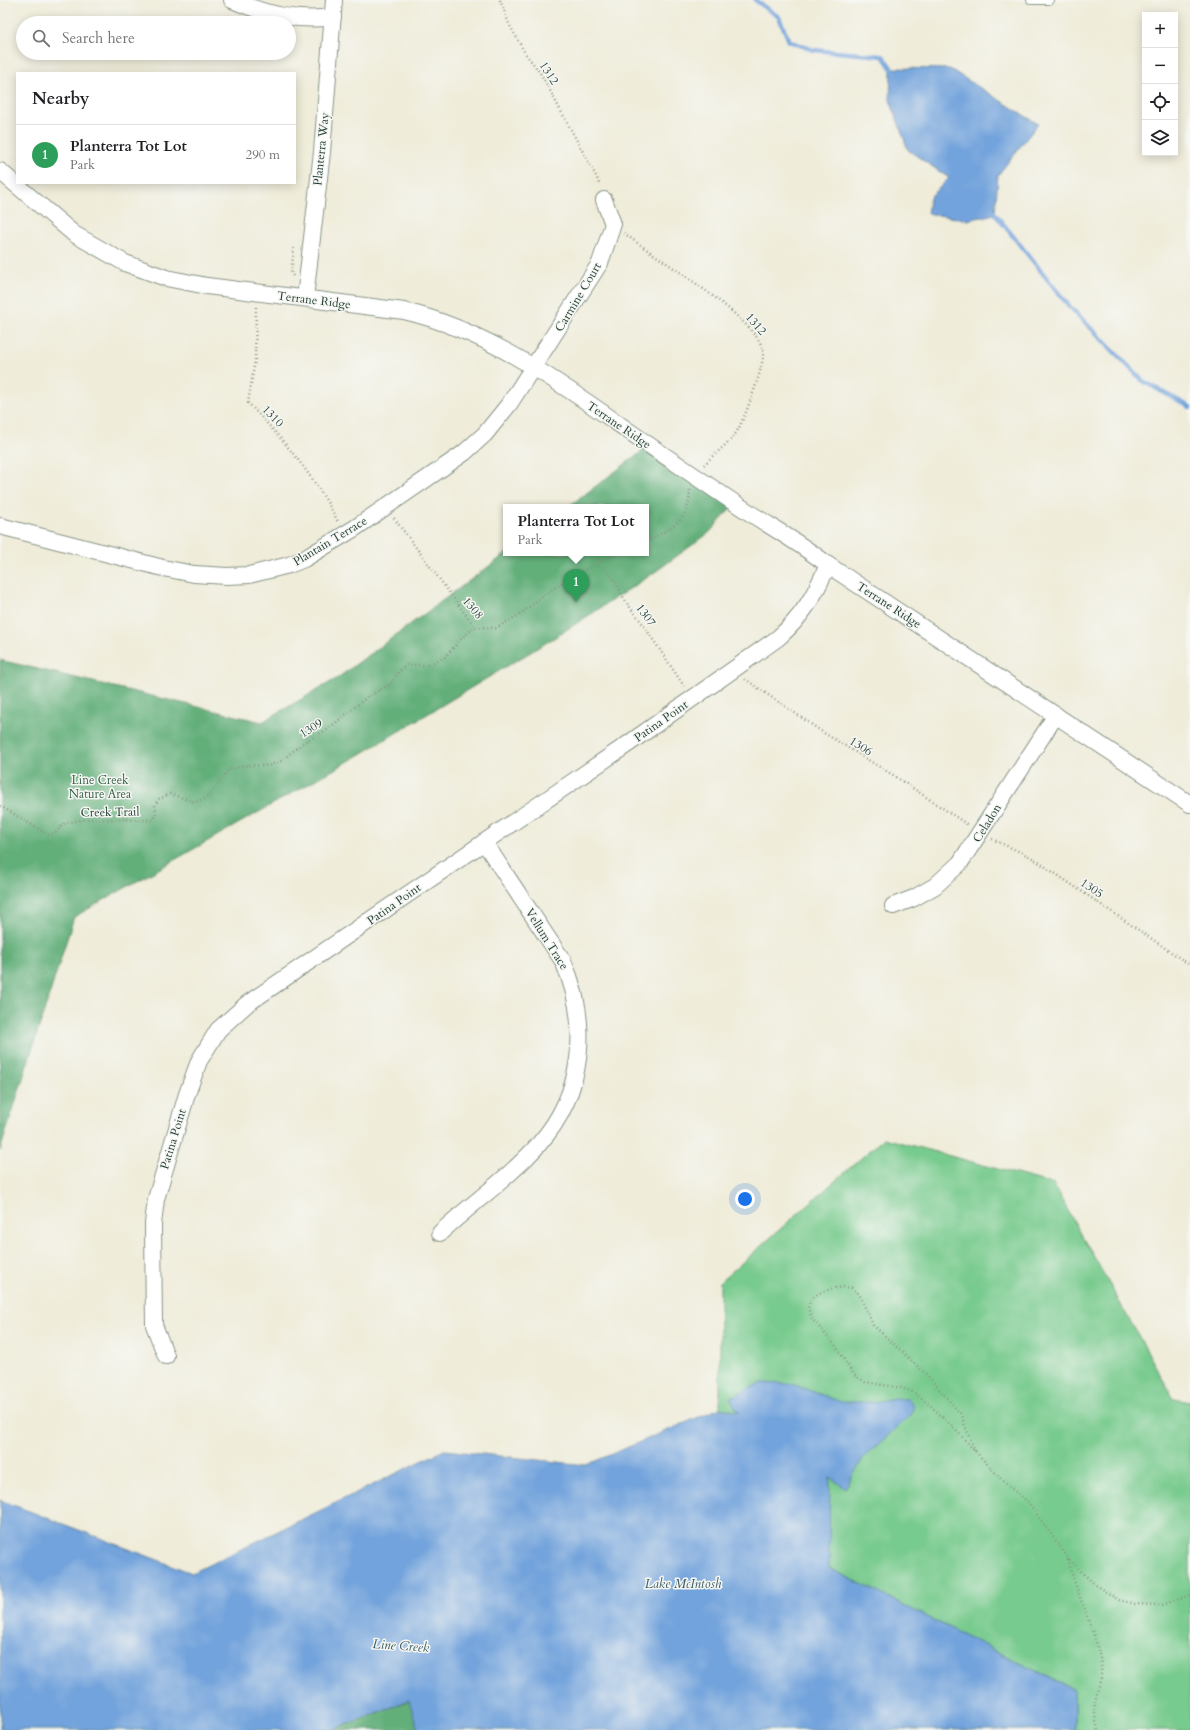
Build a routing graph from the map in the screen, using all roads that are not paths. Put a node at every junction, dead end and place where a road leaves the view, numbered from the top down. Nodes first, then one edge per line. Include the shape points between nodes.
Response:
1 (232, 0) edge
2 (334, 0) edge
3 (1031, 0) edge
4 (1049, 0) edge
5 (293, 16) edge
6 (296, 16) edge
7 (334, 17) junction
8 (0, 171) edge
9 (604, 200) road end
10 (305, 298) junction
11 (534, 367) junction
12 (0, 526) edge
13 (828, 565) junction
14 (1056, 715) junction
15 (1190, 804) edge
16 (484, 842) junction
17 (893, 906) dead end
18 (440, 1233) dead end
19 (166, 1356) dead end

1 - 5 street via 253,9
2 - 7 street, Planterra Way
3 - 4 lane
6 - 7 street via 318,19
7 - 10 street, Planterra Way
8 - 10 street, Terrane Ridge via 74,234 125,262 166,278 207,286
9 - 11 street, Carmine Court via 613,224 600,262
10 - 11 street, Terrane Ridge via 404,311 432,318 460,328
11 - 12 street, Plantain Terrace via 485,434 464,453 345,535 289,565 249,575 194,574
11 - 13 street, Terrane Ridge
13 - 14 street, Terrane Ridge
13 - 16 street, Patina Point via 816,593 796,621 778,638
14 - 15 street, Terrane Ridge
14 - 17 street, Celadon via 960,863 934,886 914,898
16 - 18 street, Vellum Trace via 563,961 578,1008 579,1054 574,1080 563,1108 543,1138
16 - 19 street, Patina Point via 247,1004 218,1030 199,1061 186,1094 156,1199 153,1224 154,1325

